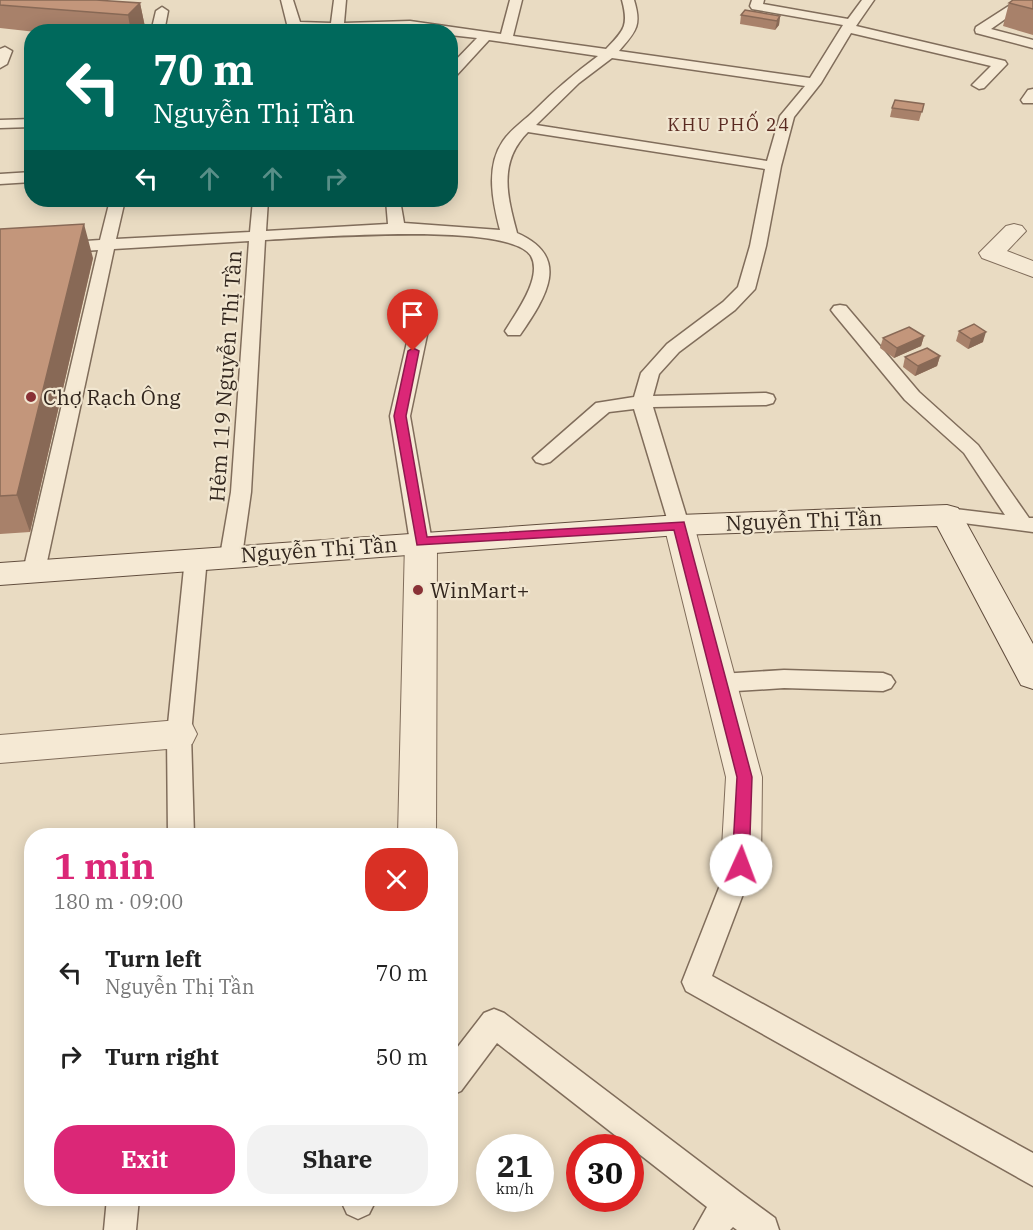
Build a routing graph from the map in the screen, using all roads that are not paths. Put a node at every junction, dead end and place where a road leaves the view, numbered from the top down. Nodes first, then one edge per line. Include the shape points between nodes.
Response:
1 (287, 0) edge
2 (340, 0) edge
3 (516, 0) edge
4 (628, 0) edge
5 (758, 0) edge
6 (868, 0) edge
7 (1026, 0) edge
8 (162, 11) dead end
9 (159, 24) edge
10 (294, 24) edge
11 (337, 24) edge
12 (849, 25) junction
13 (458, 32) edge
14 (486, 36) junction
15 (506, 38) junction
16 (1033, 45) edge
17 (998, 49) junction
18 (608, 55) junction
19 (458, 66) edge
20 (814, 83) junction
21 (979, 85) dead end
22 (24, 123) edge
23 (0, 124) edge
24 (523, 127) junction
25 (773, 166) junction
26 (24, 177) edge
27 (0, 178) edge
28 (115, 207) edge
29 (260, 207) edge
30 (394, 207) edge
31 (397, 229) junction
32 (1014, 231) dead end
33 (259, 235) junction
34 (510, 236) junction
35 (107, 244) junction
36 (0, 252) edge
37 (1033, 270) edge
38 (840, 310) dead end
39 (422, 316) dead end
40 (514, 331) dead end
41 (766, 399) dead end
42 (642, 402) junction
43 (543, 458) dead end
44 (947, 515) junction
45 (679, 525) junction
46 (1028, 525) edge
47 (421, 542) junction
48 (231, 556) junction
49 (196, 558) junction
50 (34, 571) junction
51 (0, 574) edge
52 (1033, 676) edge
53 (883, 682) dead end
54 (720, 683) junction
55 (179, 734) junction
56 (0, 749) edge
57 (181, 828) edge
58 (417, 828) edge
59 (741, 865) joint
60 (458, 1070) edge
61 (1033, 1170) edge
62 (730, 1204) junction
63 (122, 1206) edge
64 (120, 1230) edge
65 (710, 1230) edge
66 (763, 1230) edge

1 - 10 lane
2 - 11 lane
3 - 15 lane
4 - 18 lane via 633,18 629,32
5 - 12 lane via 756,6
6 - 12 lane
7 - 17 lane via 981,30
8 - 9 lane
12 - 17 lane
12 - 20 lane
13 - 14 lane
14 - 15 lane
14 - 19 lane
15 - 18 lane
16 - 17 lane
17 - 21 lane via 1000,64
18 - 20 lane
18 - 24 lane
20 - 25 lane via 787,116
22 - 23 lane
24 - 25 lane
24 - 34 lane via 509,142 500,175 499,195
25 - 42 lane via 746,289 673,348 650,373
26 - 27 lane
28 - 35 lane
29 - 33 lane, Hẻm 119 Nguyễn Thị Tần
30 - 31 lane
31 - 33 lane
31 - 34 lane
32 - 37 main road via 991,253
33 - 35 lane
33 - 48 lane, Hẻm 119 Nguyễn Thị Tần via 241,492
34 - 40 lane via 528,244 538,254 543,268 537,291
35 - 36 lane
35 - 50 lane
38 - 46 lane via 912,396 971,449
39 - 47 lane via 400,416
41 - 42 lane
42 - 43 lane via 603,407
42 - 45 lane
44 - 45 main road, Nguyễn Thị Tần
44 - 46 lane, Nguyễn Thị Tần
44 - 52 main road
45 - 47 main road, Nguyễn Thị Tần
45 - 54 main road
47 - 48 main road, Nguyễn Thị Tần
47 - 58 main road
48 - 49 main road, Nguyễn Thị Tần
49 - 50 main road, Nguyễn Thị Tần
49 - 55 lane
50 - 51 main road, Nguyễn Thị Tần
53 - 54 lane via 784,679
54 - 59 main road via 744,777
55 - 56 main road
55 - 57 lane
59 - 61 lane via 696,982
60 - 62 lane via 494,1023
62 - 65 lane
62 - 66 lane
63 - 64 lane

